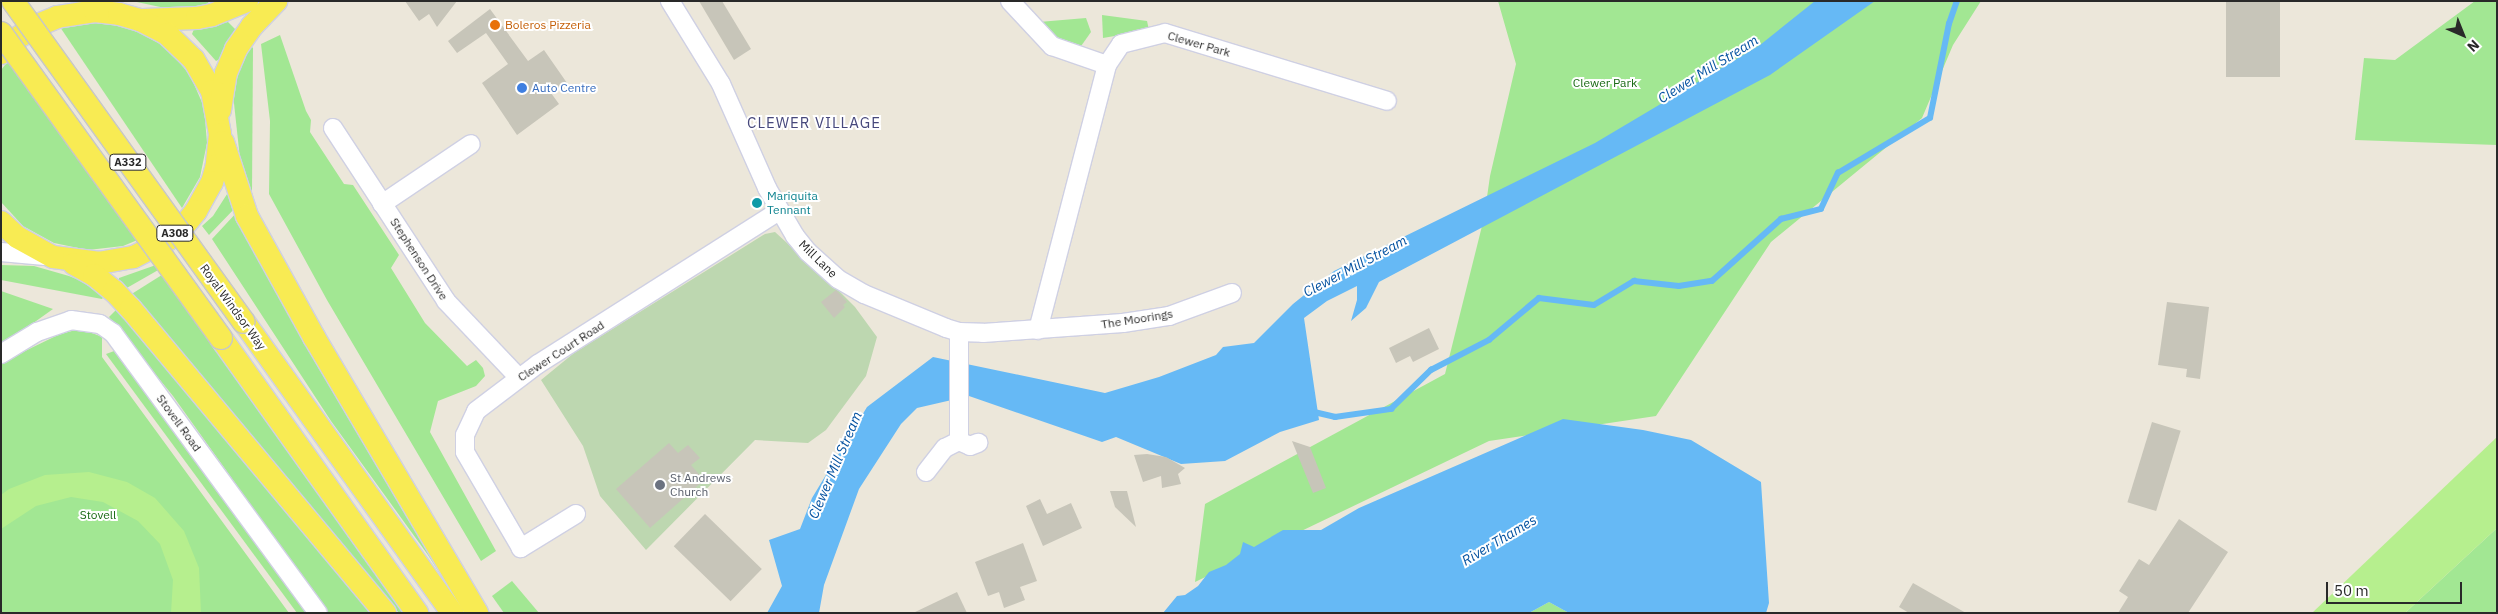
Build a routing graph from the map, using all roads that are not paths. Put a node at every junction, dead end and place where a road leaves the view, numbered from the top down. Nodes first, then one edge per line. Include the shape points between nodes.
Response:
1 (13, 1) edge
2 (247, 1) edge
3 (276, 1) edge
4 (670, 1) edge
5 (1010, 1) edge
6 (122, 11) edge
7 (1, 33) edge
8 (1, 53) edge
9 (1107, 65) junction
10 (1387, 101) dead end
11 (220, 128) junction
12 (333, 128) dead end
13 (470, 144) dead end
14 (382, 204) junction
15 (779, 211) junction
16 (1, 222) edge
17 (1, 252) edge
18 (62, 259) junction
19 (1232, 293) dead end
20 (1038, 330) junction
21 (959, 332) junction
22 (1, 354) edge
23 (519, 378) junction
24 (958, 441) junction
25 (978, 443) dead end
26 (926, 472) dead end
27 (576, 514) dead end
28 (318, 613) edge
29 (385, 613) edge
30 (417, 613) edge
31 (452, 613) edge
32 (478, 613) edge

1 - 31 main road, Royal Windsor Way / A332, bridge
2 - 6 main road, A308 via 197,18
3 - 11 main road, A308 via 236,49 223,87
4 - 15 street, Mill Lane via 721,84
5 - 9 street via 1052,46
6 - 8 main road, A308 via 94,11 57,17 14,40
6 - 11 main road, A308 via 167,34 194,60 212,91
7 - 30 main road, A332, bridge
9 - 10 street, Clewer Park via 1121,44 1165,33
9 - 20 street, Clewer Park
11 - 18 main road, A308 via 220,149 212,182 196,211 168,240 133,257 100,263
11 - 32 main road via 247,216 314,337
12 - 14 street, Stephenson Drive
13 - 14 street
14 - 23 street, Stephenson Drive via 446,301
15 - 21 street, Mill Lane via 808,252 838,279 894,308
15 - 23 street, Clewer Court Road
16 - 18 main road, A308 via 17,237
17 - 18 street
18 - 29 main road via 94,275 131,309
19 - 20 street, The Moorings via 1169,316
20 - 21 street, Mill Lane
21 - 24 street
22 - 28 street, Stovell Road via 37,332 71,320 100,324 113,333
23 - 27 street, Clewer Court Road via 476,411 465,435 465,452 521,548
24 - 25 street via 970,446
24 - 26 street via 945,448

